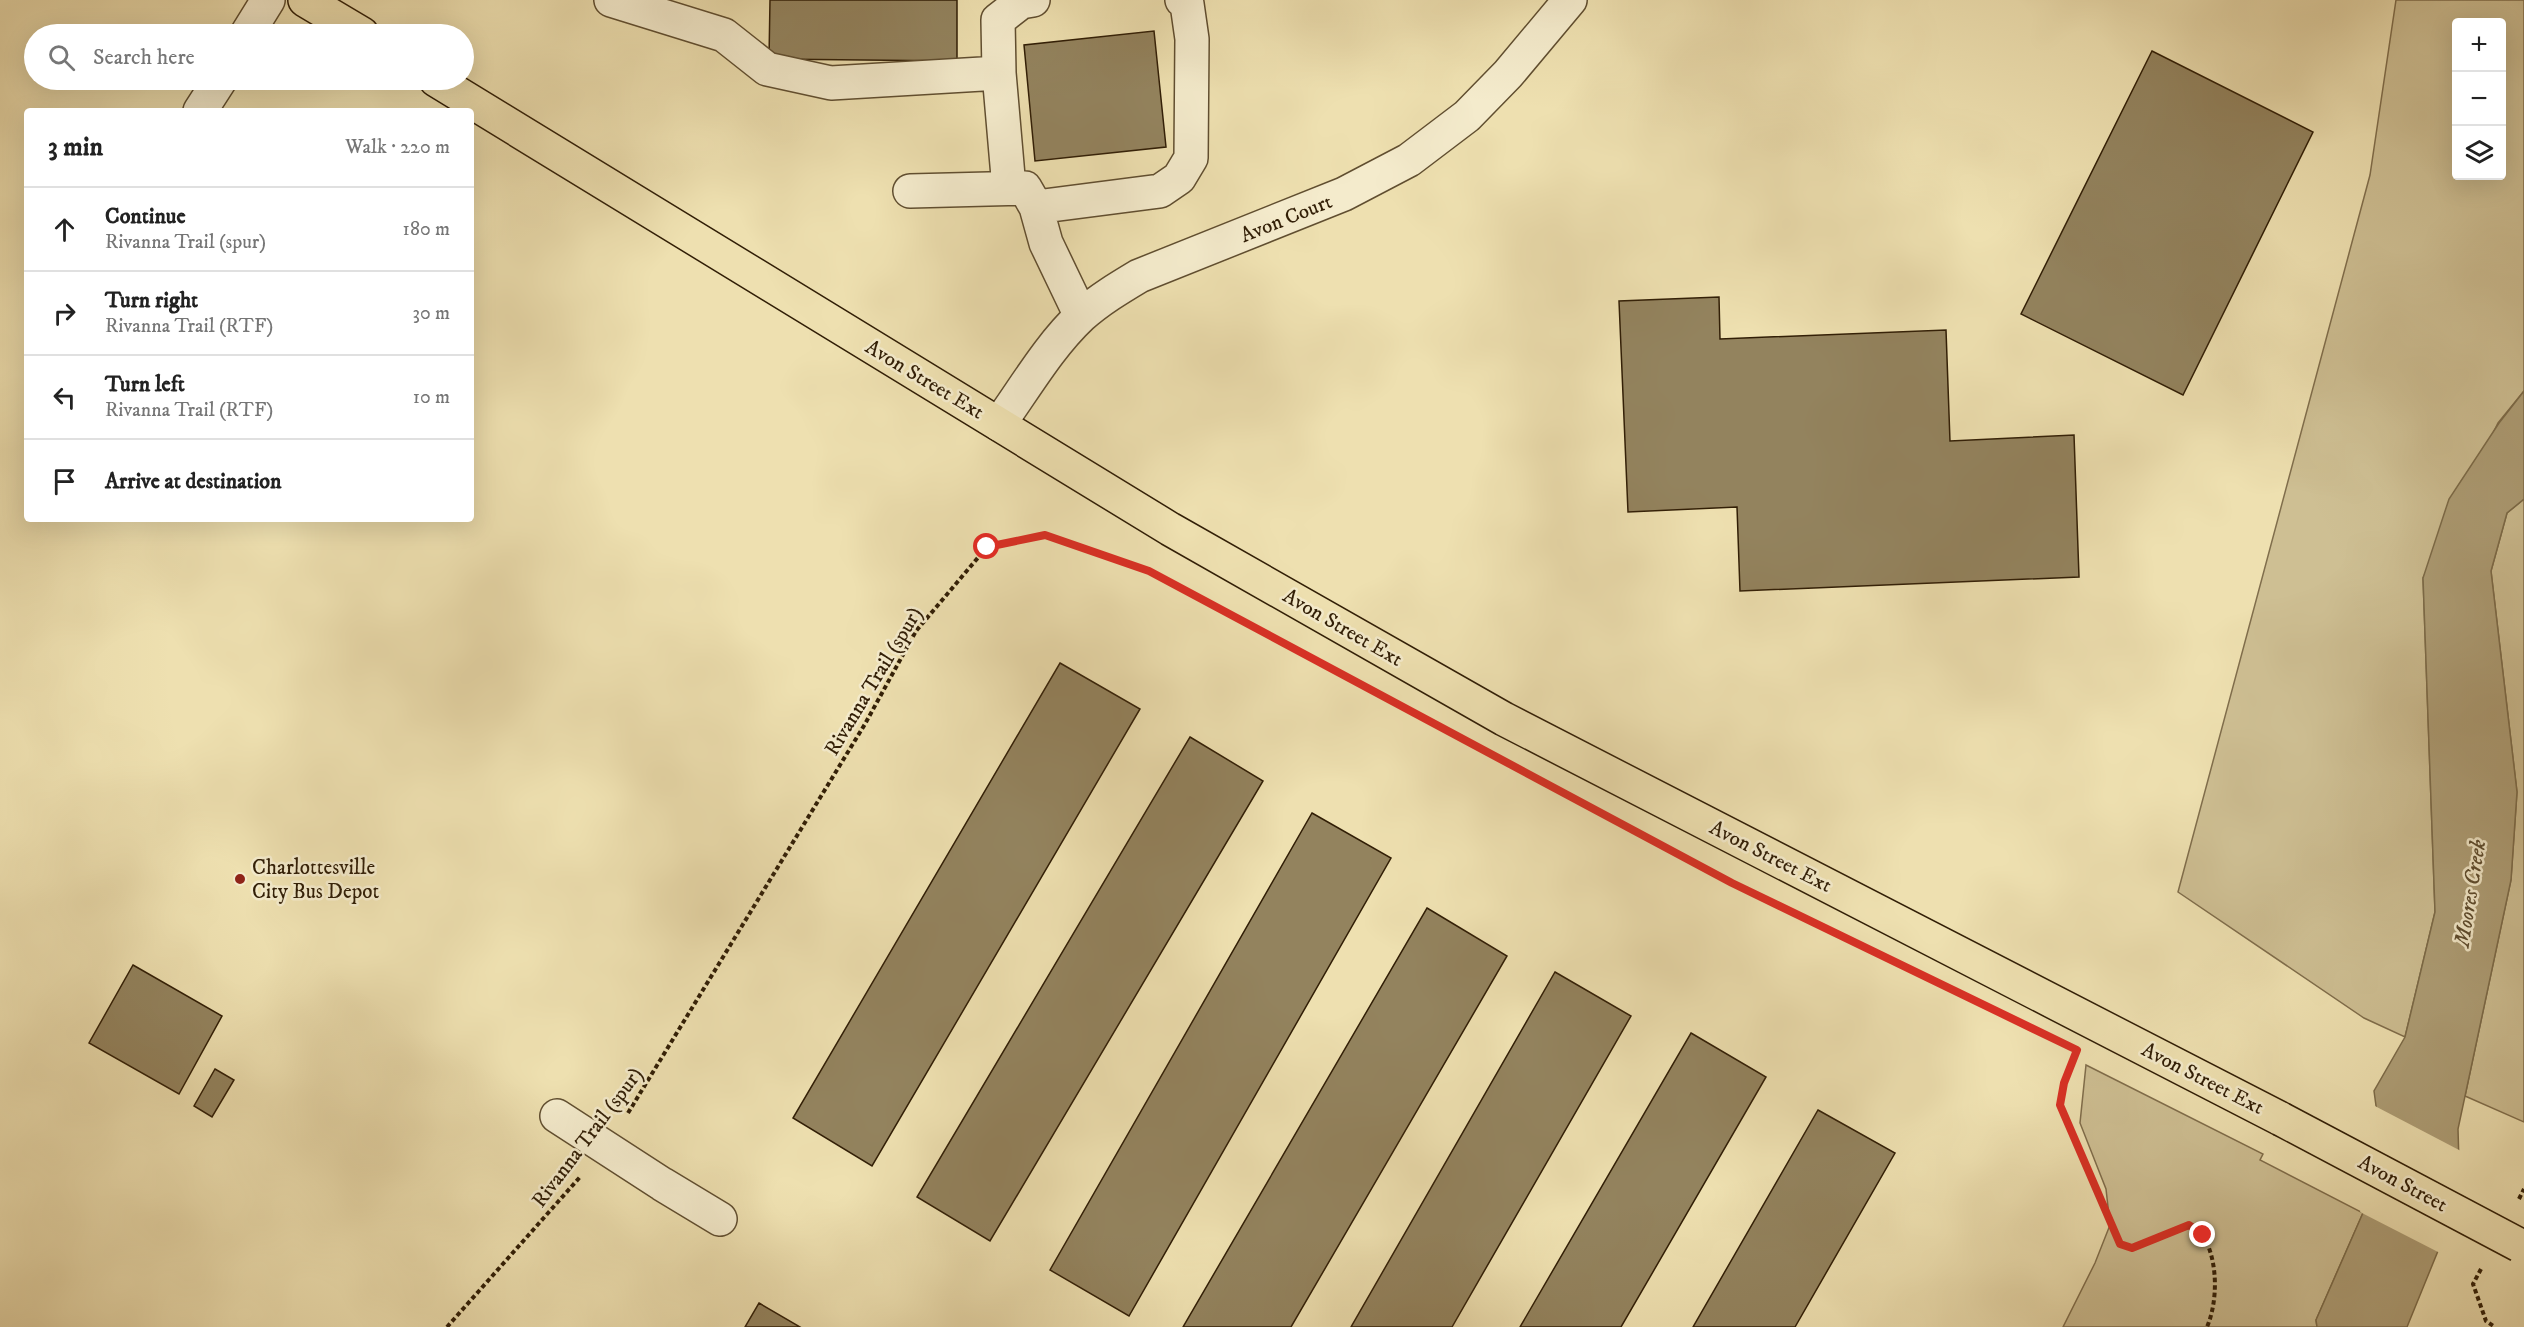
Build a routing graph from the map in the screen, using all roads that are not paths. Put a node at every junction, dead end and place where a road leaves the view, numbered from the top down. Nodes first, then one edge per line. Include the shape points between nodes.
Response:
1 (268, 0) edge
2 (306, 0) edge
3 (611, 0) edge
4 (1033, 0) edge
5 (1182, 0) edge
6 (1570, 0) edge
7 (253, 24) edge
8 (346, 24) edge
9 (999, 73) junction
10 (214, 90) edge
11 (452, 90) edge
12 (202, 108) edge
13 (1009, 188) junction
14 (910, 191) dead end
15 (1036, 207) junction
16 (1081, 316) junction
17 (999, 424) junction
18 (557, 1116) dead end
19 (2281, 1119) joint
20 (720, 1219) dead end
21 (2521, 1246) edge

1 - 7 street
2 - 8 main road
3 - 9 street via 723,35 767,69 831,83
4 - 9 street via 1021,2 998,20
5 - 15 street via 1187,4 1192,39 1191,158 1179,178 1160,191
6 - 16 street, Avon Court via 1467,116 1409,160 1344,194 1139,276
9 - 13 street
10 - 12 street
11 - 17 main road, Avon Street Ext
13 - 14 street
13 - 15 street via 1024,188
15 - 16 street via 1046,243
16 - 17 street, Avon Court
17 - 19 main road, Avon Street Ext via 1170,529 1504,718
18 - 20 street
19 - 21 main road, Avon Street, bridge

